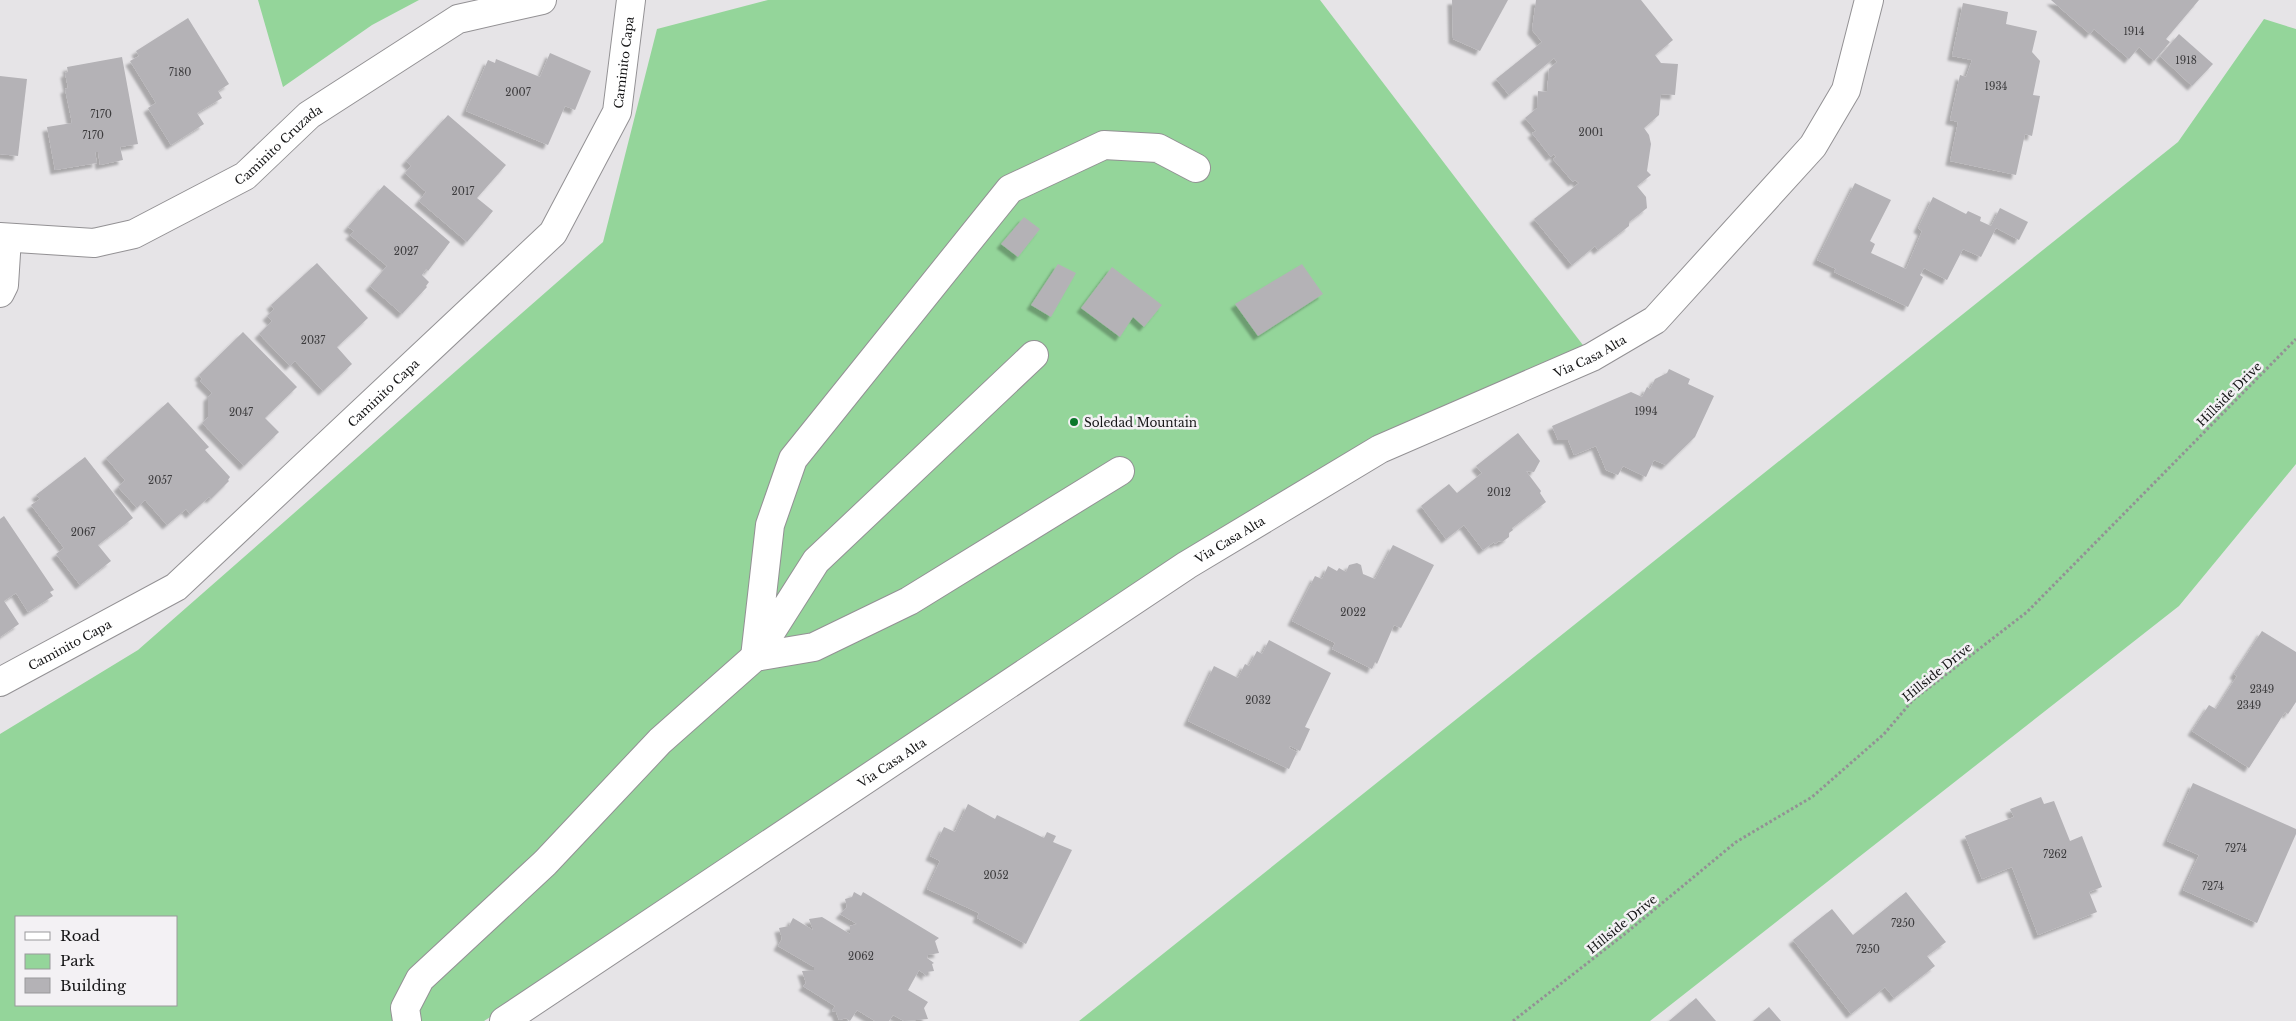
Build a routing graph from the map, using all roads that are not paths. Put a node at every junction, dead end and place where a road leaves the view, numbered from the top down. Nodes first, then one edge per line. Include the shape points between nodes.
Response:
1 (542, 0) edge
2 (631, 0) edge
3 (1870, 0) edge
4 (1196, 168) dead end
5 (4, 238) edge
6 (0, 293) edge
7 (1034, 355) dead end
8 (1120, 471) dead end
9 (755, 658) junction
10 (0, 682) edge
11 (407, 1021) edge
12 (504, 1021) edge

1 - 5 street, Caminito Cruzada via 458,19 309,116 245,176 134,234 94,243
2 - 10 street, Caminito Capa via 617,112 554,233 176,587
3 - 12 street, Via Casa Alta via 1846,90 1813,146 1655,320 1592,357 1380,450 1187,565
4 - 9 street via 1158,148 1104,144 1010,189 793,459 770,524
5 - 6 street via 4,285
7 - 9 street via 816,561
8 - 9 street via 909,601 814,647
9 - 11 street via 660,741 545,863 420,979 405,1008

